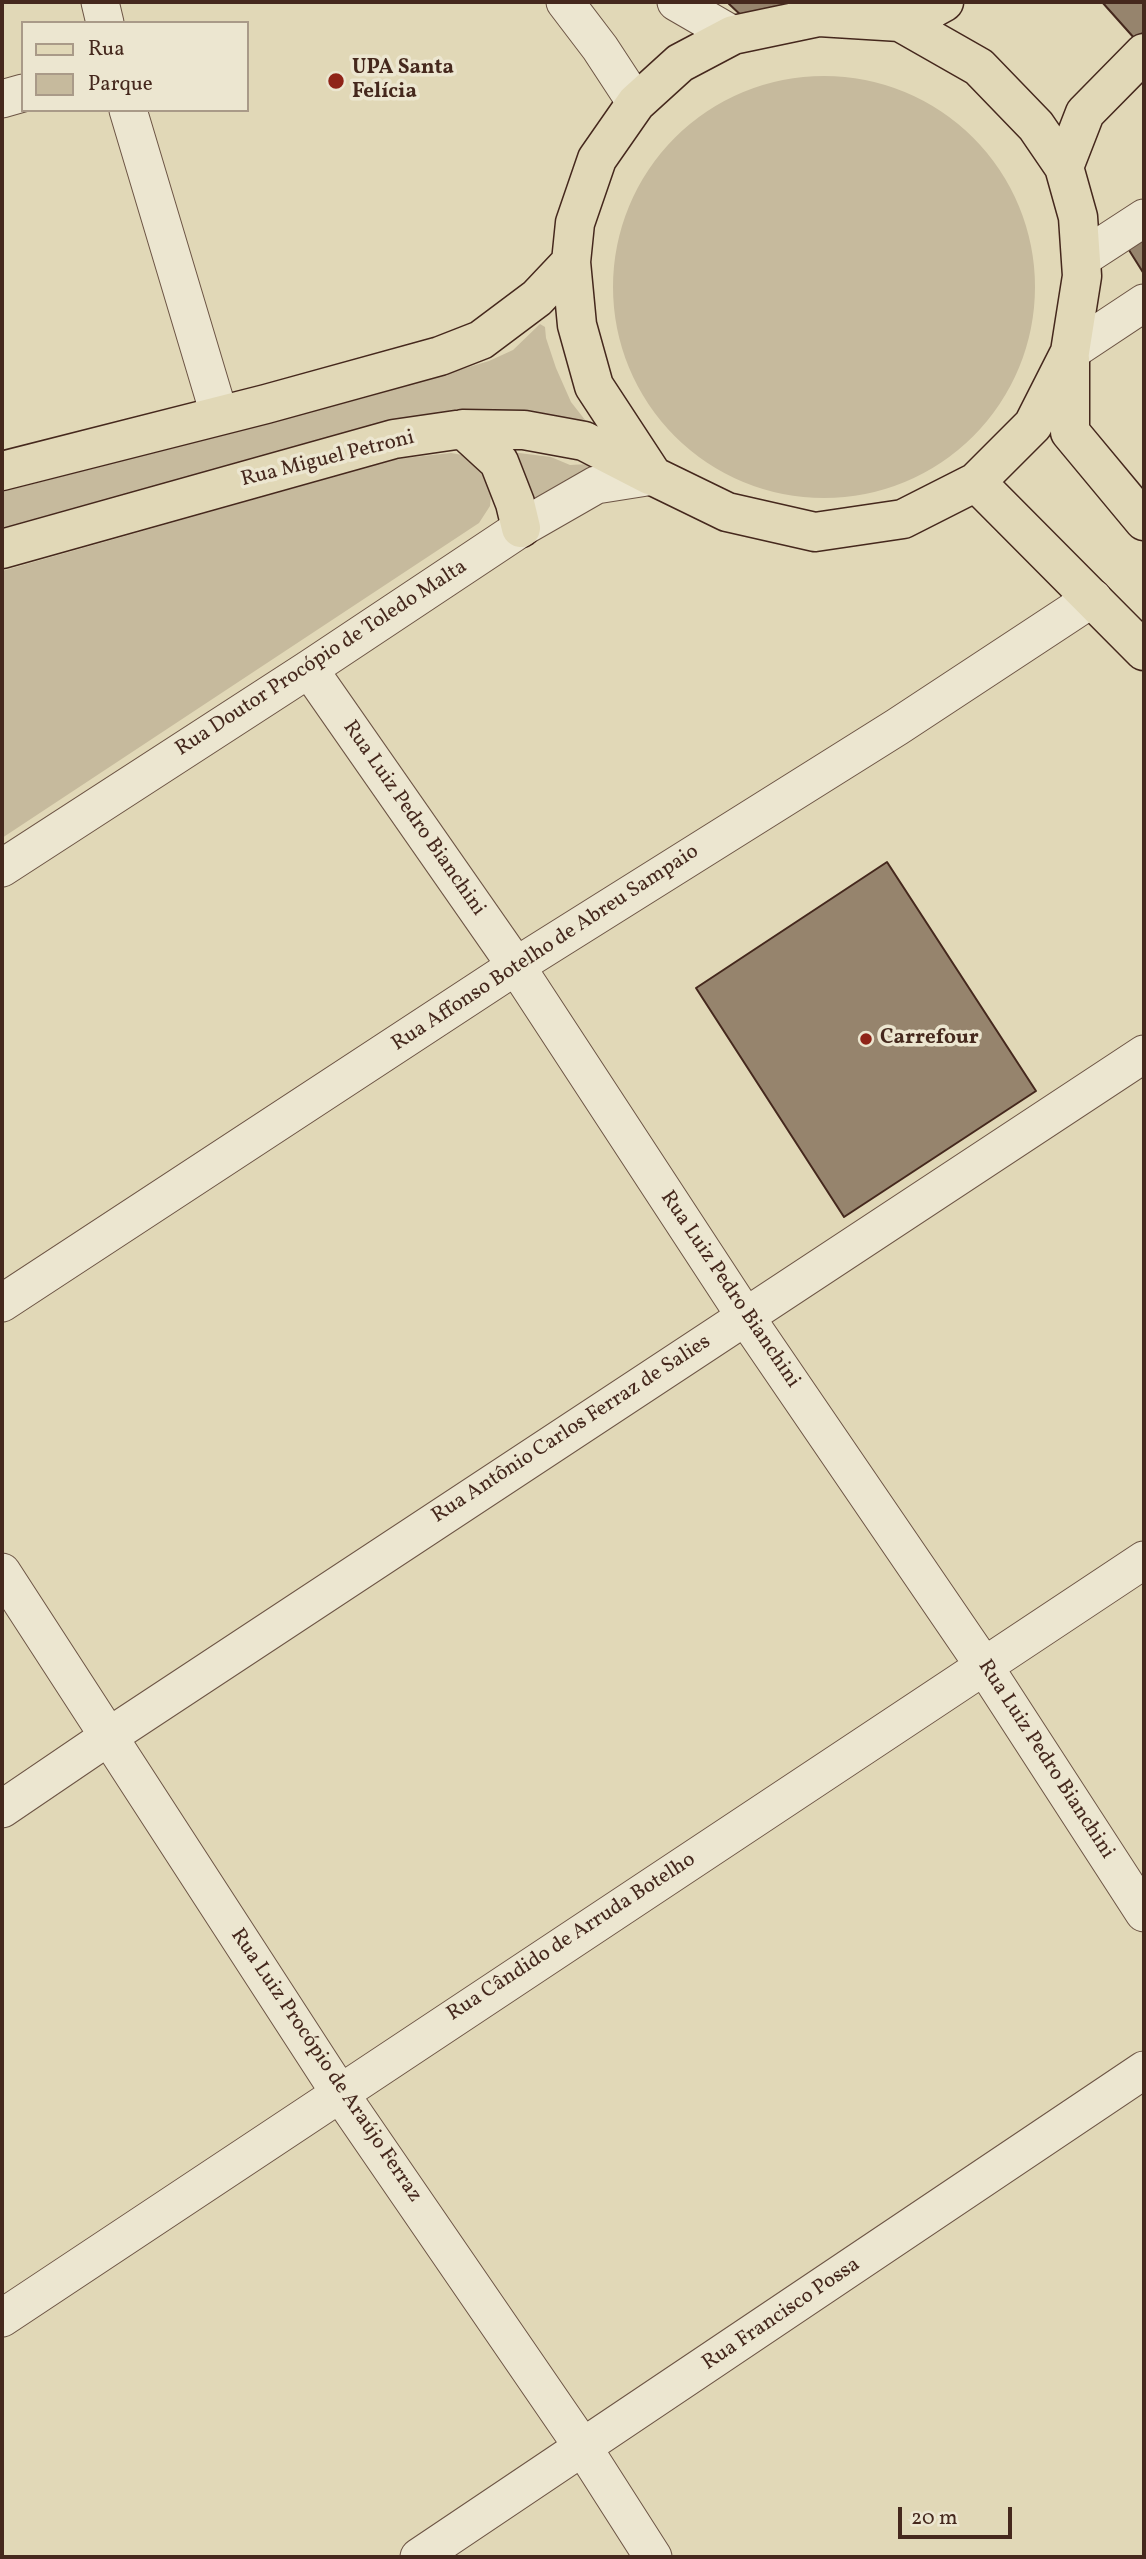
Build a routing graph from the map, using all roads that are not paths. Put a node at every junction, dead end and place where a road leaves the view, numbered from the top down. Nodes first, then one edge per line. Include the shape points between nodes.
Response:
1 (100, 2) edge
2 (565, 2) edge
3 (676, 2) edge
4 (944, 2) edge
5 (105, 21) edge
6 (900, 22) junction
7 (733, 35) junction
8 (1143, 60) edge
9 (21, 94) edge
10 (2, 99) edge
11 (636, 103) junction
12 (129, 112) edge
13 (1064, 167) junction
14 (1144, 218) edge
15 (1144, 246) edge
16 (1090, 253) junction
17 (571, 262) junction
18 (1144, 280) edge
19 (1144, 303) edge
20 (1085, 342) junction
21 (219, 414) junction
22 (463, 429) junction
23 (2, 471) edge
24 (653, 476) junction
25 (976, 482) junction
26 (1144, 522) edge
27 (521, 528) junction
28 (2, 549) edge
29 (1094, 598) junction
30 (1144, 652) edge
31 (309, 669) junction
32 (2, 868) edge
33 (516, 966) junction
34 (1144, 1054) edge
35 (2, 1303) edge
36 (746, 1316) junction
37 (1144, 1560) edge
38 (2, 1572) edge
39 (984, 1666) junction
40 (108, 1737) junction
41 (2, 1809) edge
42 (1144, 1913) edge
43 (1144, 2070) edge
44 (340, 2092) junction
45 (2, 2318) edge
46 (584, 2449) junction
47 (419, 2557) edge
48 (653, 2557) edge

1 - 5 street
2 - 11 street
3 - 7 street
4 - 6 main road
6 - 7 main road via 818,17
6 - 13 main road via 978,67 1036,126
7 - 11 main road via 680,63
8 - 13 main road via 1085,113
9 - 10 street
11 - 17 main road via 597,159 575,223
12 - 21 street
13 - 16 main road
14 - 16 street
15 - 16 street
16 - 20 main road via 1082,276
17 - 21 main road via 537,298 481,340 440,356
17 - 24 main road via 577,325 594,386
18 - 20 street
19 - 20 street
20 - 25 main road, Rua Miguel Petroni via 1033,425
20 - 26 main road via 1070,432
21 - 23 main road
22 - 24 main road, Rua Miguel Petroni via 524,430 584,441
22 - 27 main road via 499,463
22 - 28 main road, Rua Miguel Petroni via 394,439
24 - 25 main road, Rua Miguel Petroni via 727,512 815,531 903,519
24 - 27 street, Rua Doutor Procópio de Toledo Malta via 596,485
25 - 29 main road
27 - 31 street, Rua Doutor Procópio de Toledo Malta
29 - 30 main road
29 - 33 street, Rua Affonso Botelho de Abreu Sampaio
31 - 32 street, Rua Doutor Procópio de Toledo Malta
31 - 33 street, Rua Luiz Pedro Bianchini
33 - 35 street, Rua Affonso Botelho de Abreu Sampaio
33 - 36 street, Rua Luiz Pedro Bianchini
34 - 36 street, Rua Antônio Carlos Ferraz de Salies
36 - 39 street, Rua Luiz Pedro Bianchini
36 - 40 street, Rua Antônio Carlos Ferraz de Salies
37 - 39 street, Rua Cândido de Arruda Botelho
38 - 40 street, Rua Luiz Procópio de Araújo Ferraz
39 - 42 street, Rua Luiz Pedro Bianchini
39 - 44 street, Rua Cândido de Arruda Botelho
40 - 41 street, Rua Antônio Carlos Ferraz de Salies
40 - 44 street, Rua Luiz Procópio de Araújo Ferraz
43 - 46 street, Rua Francisco Possa
44 - 45 street, Rua Cândido de Arruda Botelho
44 - 46 street, Rua Luiz Procópio de Araújo Ferraz
46 - 47 street, Rua Francisco Possa
46 - 48 street, Rua Luiz Procópio de Araújo Ferraz

